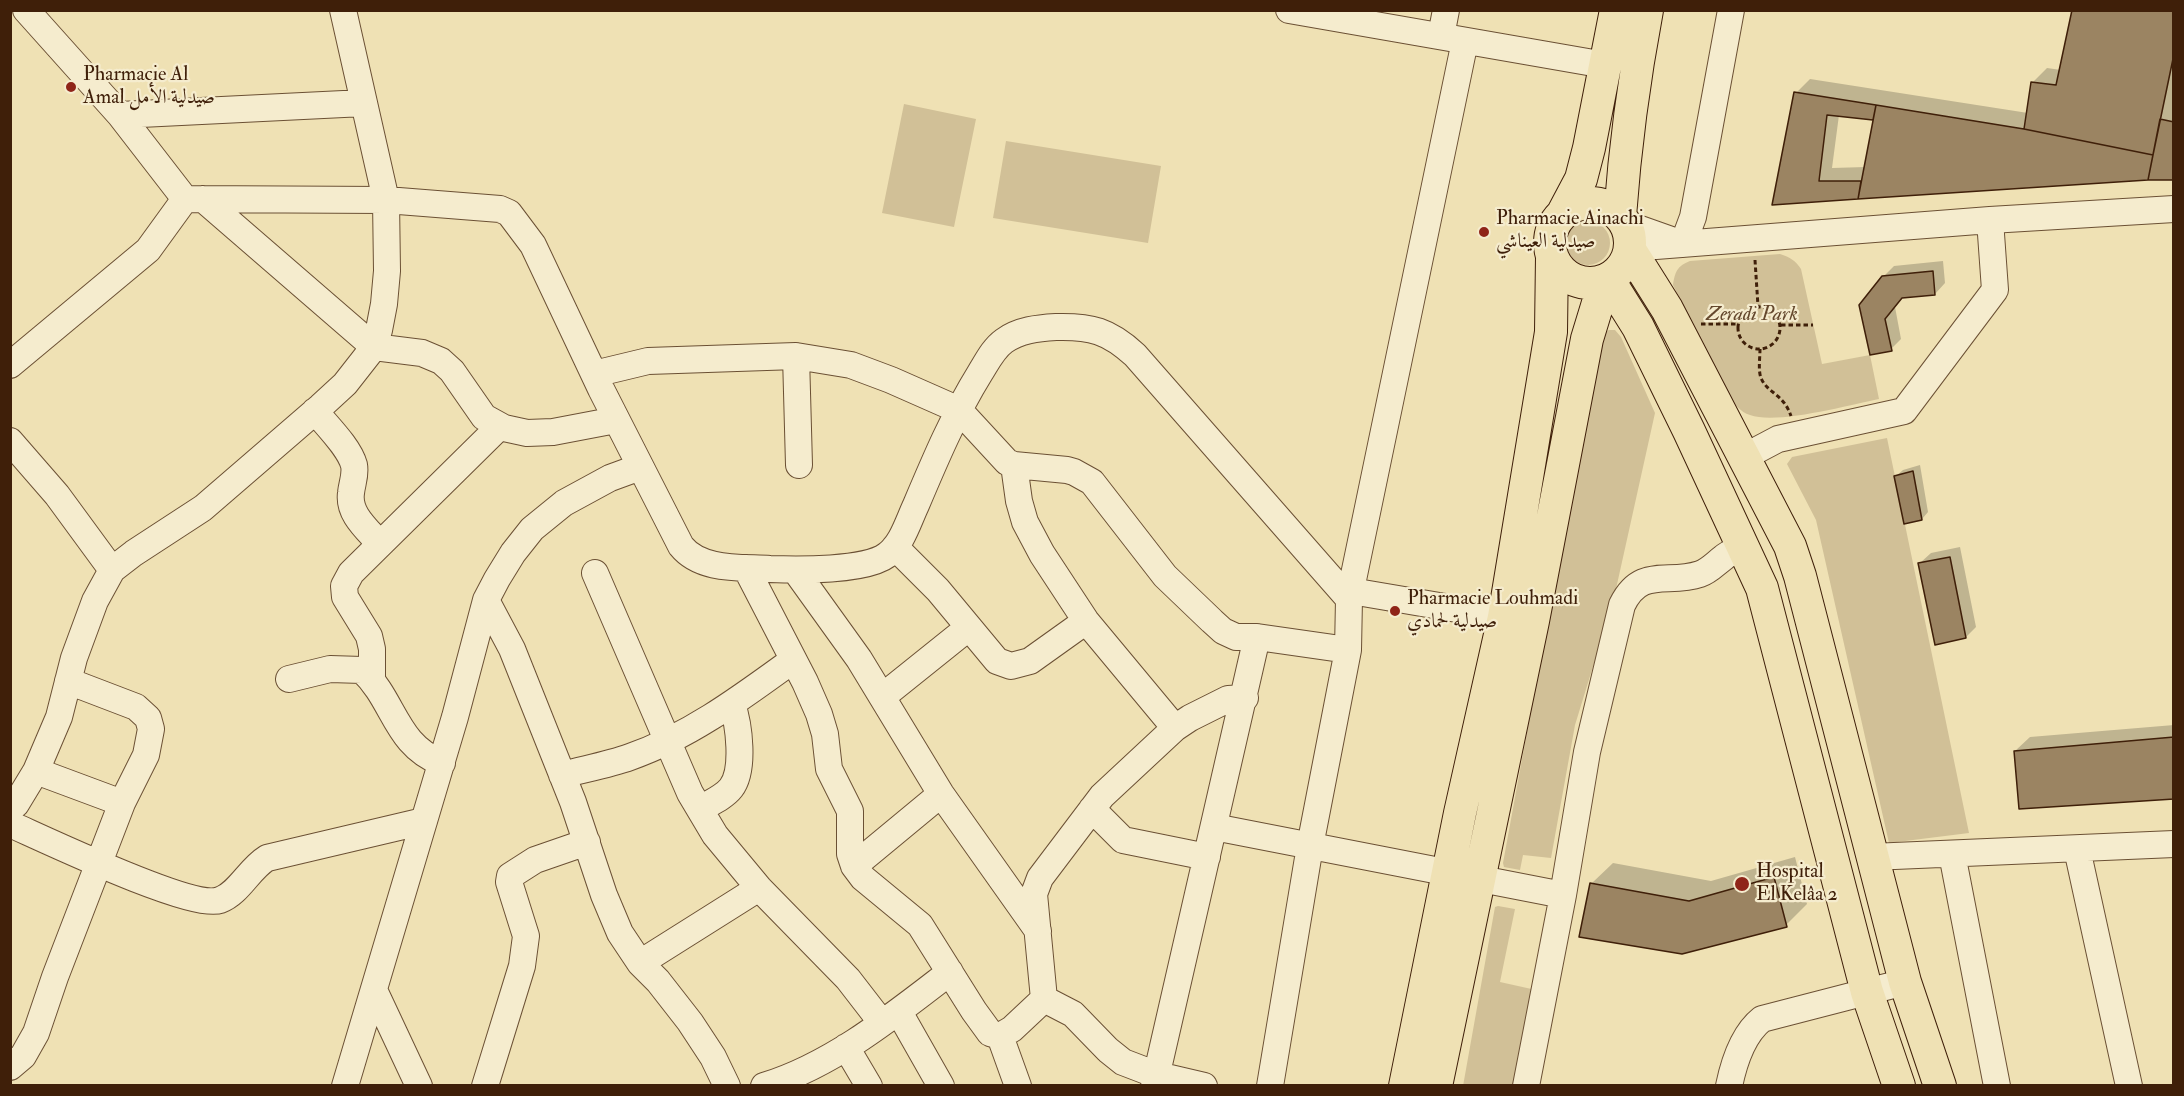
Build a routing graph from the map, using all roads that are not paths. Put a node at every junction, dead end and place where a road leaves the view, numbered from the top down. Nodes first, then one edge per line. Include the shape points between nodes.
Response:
1 (12, 10) edge
2 (26, 10) edge
3 (343, 10) edge
4 (1290, 10) edge
5 (1446, 10) edge
6 (1616, 10) edge
7 (1647, 10) edge
8 (1731, 10) edge
9 (10, 17) edge
10 (1453, 38) junction
11 (1605, 65) junction
12 (364, 103) junction
13 (120, 115) junction
14 (1589, 148) junction
15 (1624, 156) junction
16 (194, 199) junction
17 (386, 200) junction
18 (2174, 209) edge
19 (1563, 213) junction
20 (1990, 220) junction
21 (1626, 234) junction
22 (1683, 244) junction
23 (1552, 256) junction
24 (1606, 280) junction
25 (1680, 316) junction
26 (1638, 327) junction
27 (1551, 332) junction
28 (1587, 339) junction
29 (374, 347) junction
30 (796, 356) junction
31 (10, 365) edge
32 (594, 374) junction
33 (958, 410) junction
34 (315, 411) junction
35 (1721, 416) junction
36 (616, 420) junction
37 (500, 426) junction
38 (1689, 431) junction
39 (10, 441) edge
40 (1744, 457) junction
41 (799, 465) dead end
42 (1014, 465) junction
43 (640, 467) junction
44 (380, 544) junction
45 (895, 547) junction
46 (1744, 547) junction
47 (746, 568) junction
48 (112, 570) junction
49 (795, 570) junction
50 (595, 573) dead end
51 (1350, 595) junction
52 (486, 600) junction
53 (1504, 617) junction
54 (1086, 621) junction
55 (968, 628) junction
56 (1257, 637) junction
57 (1348, 650) junction
58 (793, 660) junction
59 (289, 679) dead end
60 (372, 680) junction
61 (68, 681) junction
62 (882, 697) junction
63 (1245, 698) junction
64 (732, 704) junction
65 (1175, 728) junction
66 (667, 741) junction
67 (441, 763) junction
68 (36, 771) junction
69 (562, 775) junction
70 (941, 794) junction
71 (122, 803) junction
72 (10, 809) edge
73 (700, 809) junction
74 (1092, 809) junction
75 (424, 821) junction
76 (10, 824) edge
77 (1214, 827) junction
78 (586, 842) junction
79 (2174, 844) edge
80 (1310, 846) junction
81 (2077, 849) junction
82 (1952, 854) junction
83 (1207, 857) junction
84 (1871, 857) junction
85 (100, 864) junction
86 (854, 866) junction
87 (1448, 873) junction
88 (1479, 879) junction
89 (759, 888) junction
90 (1563, 895) junction
91 (1438, 926) junction
92 (1469, 929) junction
93 (1038, 931) junction
94 (640, 963) junction
95 (950, 972) junction
96 (1905, 982) junction
97 (374, 990) junction
98 (1867, 992) junction
99 (1044, 999) junction
100 (890, 1017) junction
101 (1000, 1036) junction
102 (846, 1047) junction
103 (10, 1067) edge
104 (1156, 1080) edge
105 (930, 1082) edge
106 (345, 1086) edge
107 (419, 1086) edge
108 (485, 1086) edge
109 (727, 1086) edge
110 (764, 1086) edge
111 (869, 1086) edge
112 (1018, 1086) edge
113 (1204, 1086) edge
114 (1270, 1086) edge
115 (1405, 1086) edge
116 (1436, 1086) edge
117 (1526, 1086) edge
118 (1728, 1086) edge
119 (1899, 1086) edge
120 (1940, 1086) edge
121 (1997, 1086) edge
122 (2129, 1086) edge

1 - 9 street
2 - 13 street
3 - 12 street
4 - 10 street
5 - 10 street
6 - 11 main road
7 - 15 main road
8 - 22 street via 1693,217
10 - 11 street
10 - 51 street
11 - 14 main road
12 - 13 street
12 - 17 street
13 - 16 street
14 - 15 main road
14 - 19 main road via 1581,179
15 - 21 main road
16 - 17 street
16 - 29 street
16 - 31 street via 148,250
17 - 29 street via 387,271 380,330
17 - 32 street via 510,213 533,245
18 - 20 street
19 - 21 main road via 1574,206 1599,203 1610,208
19 - 23 main road via 1551,233
20 - 22 street
20 - 40 street via 1995,290 1904,411 1778,439
21 - 22 street
21 - 24 main road via 1622,267
21 - 25 main road
23 - 24 main road via 1567,276 1586,283
23 - 27 main road
24 - 26 main road
24 - 28 main road
25 - 26 main road
25 - 35 main road
26 - 38 main road
27 - 28 main road
27 - 53 main road
28 - 88 main road
29 - 34 street via 345,384
29 - 37 street via 422,353 441,361 484,417
30 - 32 street via 648,361
30 - 33 street via 851,365
30 - 41 street
32 - 36 street
33 - 42 street
33 - 45 street
33 - 51 street via 994,350 1015,335 1046,327 1073,326 1111,336 1134,355
34 - 44 street via 349,453 355,476 350,502 356,516
34 - 48 street via 203,508
35 - 38 main road
35 - 40 main road
36 - 37 street via 553,432 527,433
36 - 43 street
37 - 44 street
38 - 46 main road
39 - 48 street via 57,495
40 - 84 main road via 1777,518 1797,566
42 - 54 street via 1025,522
42 - 56 street via 1067,470 1092,482 1165,576 1212,621 1236,636
43 - 47 street via 687,554 704,562
43 - 52 street via 564,503 532,529
44 - 60 street via 351,573 344,586 345,597 369,636
45 - 49 street via 878,561
45 - 55 street via 938,590
46 - 90 street via 1702,573 1685,578 1659,577 1628,593 1616,625 1587,752
46 - 98 main road via 1762,588
47 - 49 street
47 - 58 street
48 - 61 street via 95,602
49 - 62 street
50 - 66 street
51 - 53 street
51 - 57 street
52 - 67 street
52 - 69 street via 512,649
53 - 87 main road
54 - 55 street via 1030,661 1011,666 998,661
54 - 65 street
55 - 62 street
56 - 57 street
56 - 63 street
57 - 80 street
58 - 64 street
58 - 86 street via 819,714 829,769 850,811 850,855
59 - 60 street via 352,668 362,670
60 - 67 street via 414,747
61 - 68 street via 59,717
61 - 71 street via 136,708 148,717 152,729 146,755
62 - 70 street
63 - 65 street via 1228,699
63 - 77 street
64 - 66 street
64 - 73 street via 740,740 733,786
65 - 74 street
66 - 69 street via 630,757
66 - 73 street
67 - 75 street
68 - 71 street
68 - 72 street
69 - 78 street
70 - 86 street
70 - 93 street
71 - 85 street
73 - 89 street via 715,835
74 - 83 street via 1123,840
74 - 93 street via 1040,878 1034,894
75 - 85 street via 267,858 220,900 204,902 184,897
75 - 97 street
76 - 85 street
77 - 80 street
77 - 83 street
78 - 94 street via 620,933
78 - 108 street via 535,860 510,876 526,936 522,966
79 - 81 street
80 - 87 street
80 - 114 street
81 - 82 street
81 - 122 street
82 - 84 street
82 - 121 street
83 - 104 street
84 - 96 main road
85 - 103 street via 36,1033 23,1056
86 - 95 street via 920,925
87 - 88 street
87 - 91 main road
88 - 90 street
88 - 92 main road
89 - 94 street
89 - 100 street
90 - 117 street
91 - 92 main road
91 - 115 main road
92 - 116 main road
93 - 99 street
94 - 109 street via 690,1022
95 - 100 street
95 - 101 street via 990,1033
96 - 98 street
96 - 120 main road
97 - 106 street
97 - 107 street
98 - 118 street via 1762,1019 1751,1027
98 - 119 main road
99 - 101 street
99 - 104 street via 1073,1014 1123,1062
100 - 102 street
100 - 105 street
101 - 112 street
102 - 110 street
102 - 111 street
104 - 113 street

